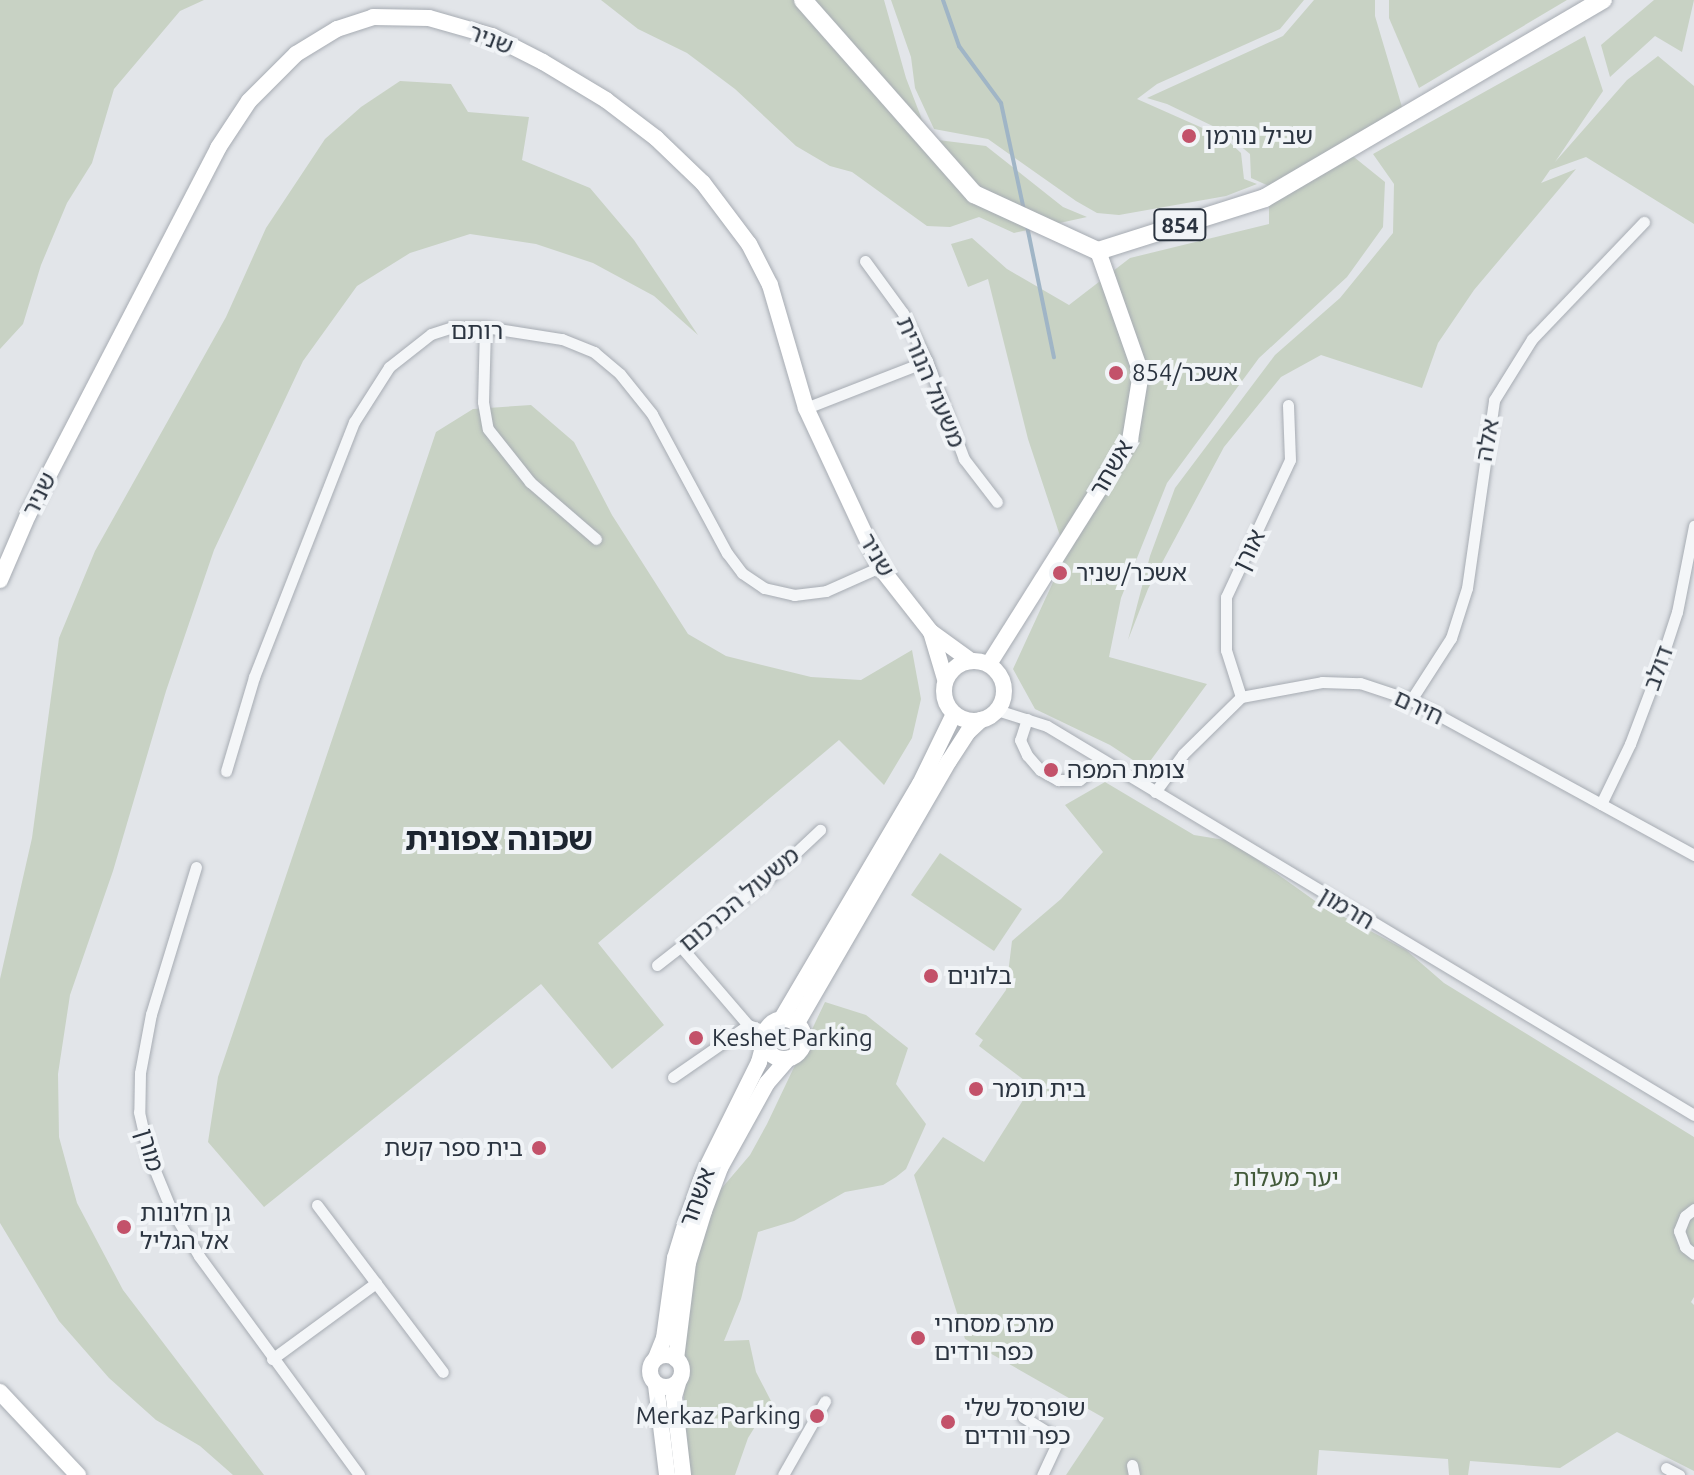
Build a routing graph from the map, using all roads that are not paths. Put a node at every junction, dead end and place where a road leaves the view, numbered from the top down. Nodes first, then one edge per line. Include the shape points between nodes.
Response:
1 (803, 0) edge
2 (1603, 0) edge
3 (1644, 222) dead end
4 (1098, 251) junction
5 (865, 261) dead end
6 (485, 327) junction
7 (927, 361) junction
8 (1288, 405) dead end
9 (806, 408) junction
10 (997, 502) dead end
11 (1694, 526) edge
12 (596, 539) dead end
13 (880, 567) junction
14 (0, 580) edge
15 (931, 632) junction
16 (971, 661) junction
17 (989, 664) junction
18 (945, 679) junction
19 (1241, 697) junction
20 (1411, 700) junction
21 (997, 710) junction
22 (954, 714) junction
23 (1027, 719) junction
24 (981, 720) junction
25 (1104, 761) junction
26 (226, 771) dead end
27 (1155, 792) junction
28 (1601, 804) junction
29 (820, 830) dead end
30 (1694, 855) edge
31 (196, 867) dead end
32 (682, 948) junction
33 (657, 965) dead end
34 (789, 1020) junction
35 (748, 1025) junction
36 (764, 1037) junction
37 (788, 1059) junction
38 (673, 1077) dead end
39 (1694, 1115) edge
40 (317, 1205) dead end
41 (1694, 1209) edge
42 (1694, 1254) edge
43 (376, 1283) junction
44 (656, 1358) junction
45 (272, 1359) junction
46 (676, 1359) junction
47 (443, 1372) dead end
48 (678, 1383) junction
49 (656, 1385) junction
50 (0, 1392) edge
51 (825, 1401) dead end
52 (1023, 1417) dead end
53 (1666, 1468) dead end
54 (78, 1475) edge
55 (359, 1475) edge
56 (667, 1475) edge
57 (683, 1475) edge
58 (783, 1475) edge
59 (1042, 1475) edge
60 (1679, 1475) edge

1 - 4 main road via 974,194
2 - 4 main road, 854 via 1265,198
3 - 20 street, אלה via 1532,339 1494,400 1467,588 1451,638
4 - 17 main road, אשחר via 1141,373 1130,440
5 - 7 street, משעול הנורית via 903,313
6 - 12 street via 483,402 488,429 530,482
6 - 13 street, רותם via 562,339 594,352 620,374 652,414 727,553 742,573 764,588 794,595 826,591
6 - 26 street, רותם via 452,327 431,334 389,367 370,392 260,663
7 - 9 street
7 - 10 street, משעול הנורית via 964,459
8 - 19 street, אורן via 1290,460 1226,597 1226,650
9 - 13 main road, שניר
9 - 14 main road, שניר via 770,285 749,244 703,183 656,138 606,100 492,36 429,18 373,17 337,29 296,54 249,101 218,148 28,515
11 - 28 street, דולב via 1677,612 1658,670
13 - 15 main road, שניר
15 - 16 main road, שניר
15 - 18 main road, שניר
16 - 17 main road
16 - 18 main road via 959,664
17 - 21 main road via 1004,685
18 - 22 main road via 944,698
19 - 20 street, חירם via 1322,682 1360,683
19 - 27 street via 1183,754
20 - 28 street, חירם
21 - 23 street, חרמון
21 - 24 main road
22 - 24 main road
22 - 34 main road
23 - 25 street, חרמון
23 - 25 street via 1020,740 1027,755 1058,780 1079,780
24 - 34 main road via 949,761
25 - 27 street, חרמון
27 - 39 street, חרמון
28 - 30 street, חירם
29 - 32 street, משעול הכרכום
31 - 45 street, מורן via 151,1014 139,1112 149,1156 170,1207
32 - 33 street, משעול הכרכום
32 - 35 street
34 - 36 main road via 771,1022
34 - 37 main road via 804,1040
35 - 36 street
35 - 38 street
36 - 37 main road via 776,1058
36 - 44 main road, אשחר via 759,1062 703,1175 686,1223
37 - 46 main road, אשחר via 767,1083 720,1168 688,1263
40 - 43 street
41 - 42 street via 1679,1231
43 - 45 street
43 - 47 street
44 - 46 main road
44 - 49 main road via 649,1370
45 - 55 street, מורן
46 - 48 main road via 682,1372
48 - 49 main road via 668,1388
48 - 57 main road via 674,1397
49 - 56 main road
50 - 54 main road
51 - 58 street
52 - 59 street via 1059,1439
53 - 60 street

